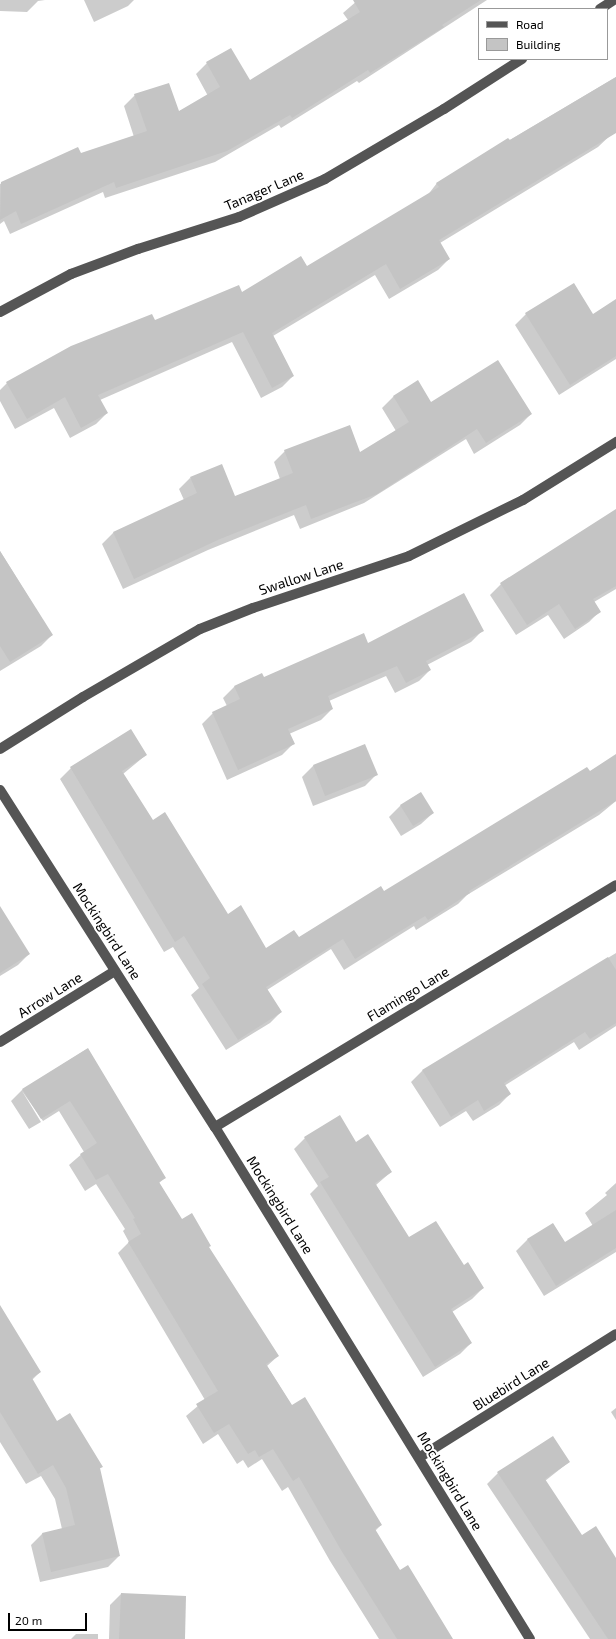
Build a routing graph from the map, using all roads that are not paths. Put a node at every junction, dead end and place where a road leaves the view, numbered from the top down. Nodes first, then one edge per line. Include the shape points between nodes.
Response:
1 (614, 0) edge
2 (602, 8) edge
3 (520, 60) edge
4 (0, 312) edge
5 (616, 442) edge
6 (0, 749) edge
7 (0, 790) edge
8 (616, 884) edge
9 (115, 971) junction
10 (0, 1042) edge
11 (215, 1127) junction
12 (616, 1334) edge
13 (420, 1458) junction
14 (530, 1639) edge

1 - 2 street
3 - 4 street, Tanager Lane via 444,109 325,179 239,217 138,248 71,274
5 - 6 street, Swallow Lane via 523,500 409,556 253,608 200,629
7 - 9 street, Mockingbird Lane
8 - 11 street, Flamingo Lane
9 - 10 street, Arrow Lane
9 - 11 street, Mockingbird Lane
11 - 13 street, Mockingbird Lane
12 - 13 street, Bluebird Lane
13 - 14 street, Mockingbird Lane

